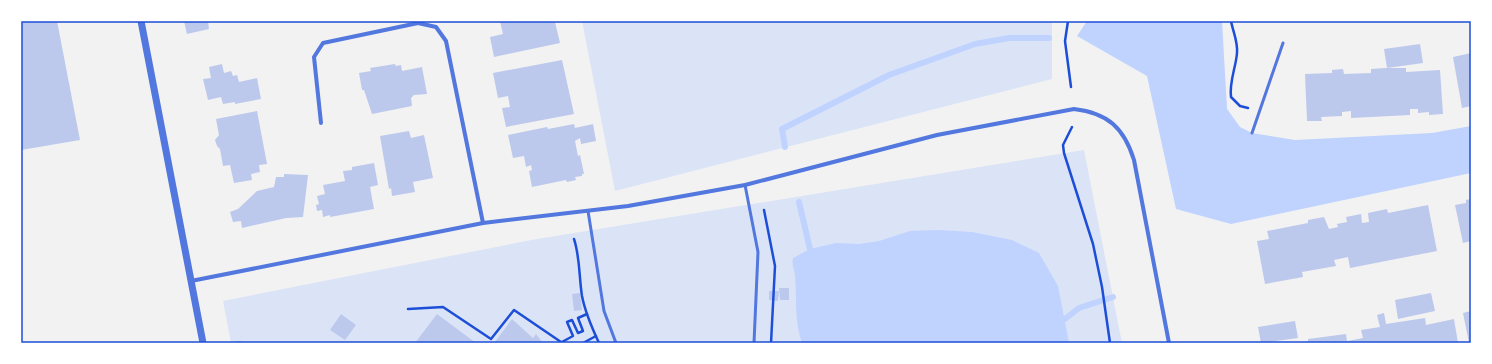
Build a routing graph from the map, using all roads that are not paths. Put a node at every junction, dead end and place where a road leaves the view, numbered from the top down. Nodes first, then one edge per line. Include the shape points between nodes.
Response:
1 (141, 21) edge
2 (1283, 43) dead end
3 (321, 123) dead end
4 (1252, 133) dead end
5 (746, 185) junction
6 (588, 211) junction
7 (483, 223) junction
8 (191, 281) junction
9 (203, 343) edge
10 (616, 343) edge
11 (754, 343) edge
12 (1169, 343) edge

1 - 8 street
2 - 4 lane
3 - 7 street via 314,57 323,43 418,23 436,27 446,41
5 - 6 street
5 - 11 lane via 758,252
5 - 12 street via 929,137 1032,116 1074,109 1088,110 1112,122 1128,142 1134,160
6 - 7 street
6 - 10 lane via 604,311
7 - 8 street
8 - 9 street

